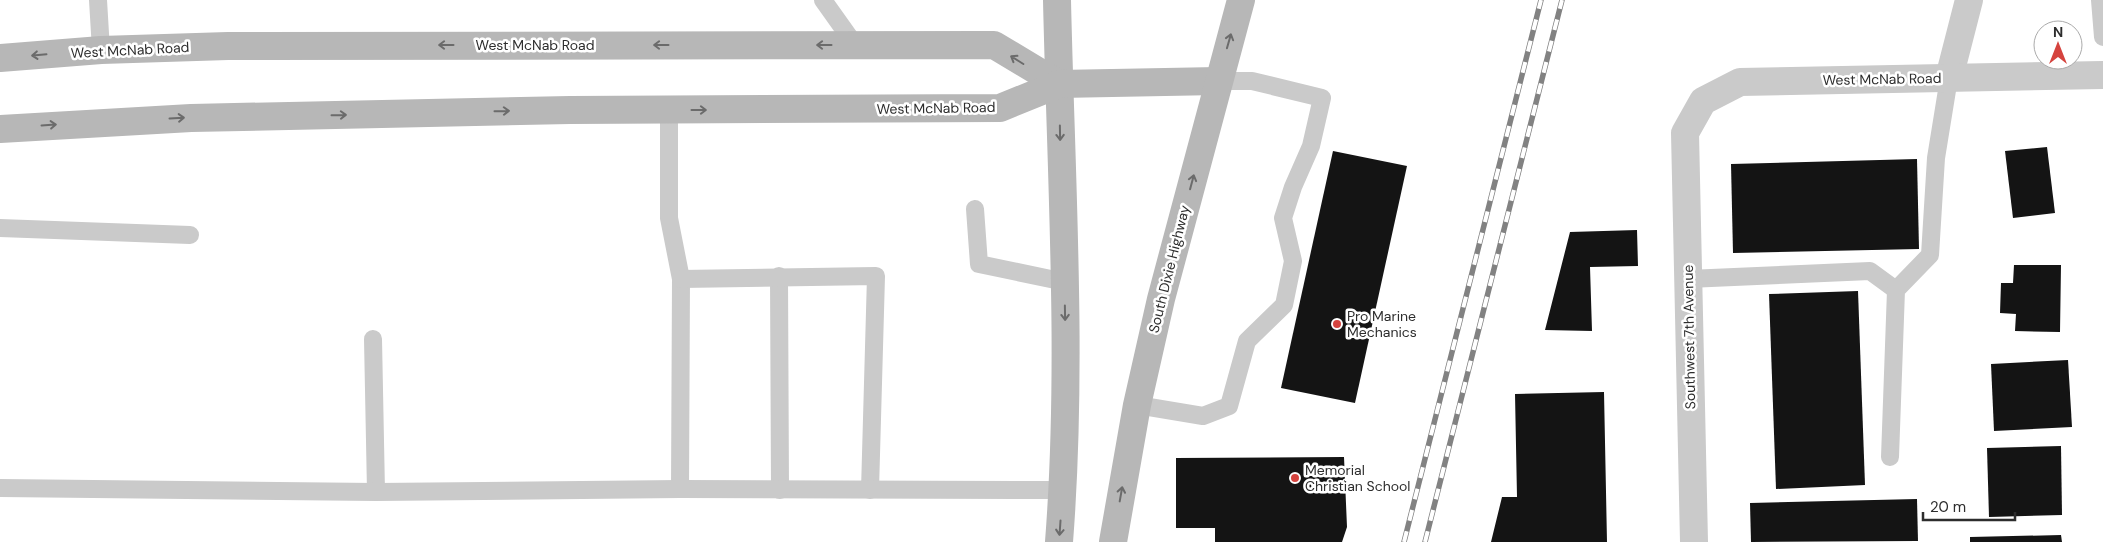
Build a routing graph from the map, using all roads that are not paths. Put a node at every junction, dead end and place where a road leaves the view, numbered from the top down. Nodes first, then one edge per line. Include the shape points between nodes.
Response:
1 (98, 0) edge
2 (823, 0) edge
3 (1058, 0) edge
4 (1241, 0) edge
5 (1969, 0) edge
6 (2100, 0) edge
7 (2103, 37) edge
8 (855, 45) junction
9 (101, 50) junction
10 (0, 58) edge
11 (2103, 75) edge
12 (1949, 78) junction
13 (1218, 81) junction
14 (1059, 84) junction
15 (669, 110) junction
16 (0, 129) edge
17 (1685, 133) joint
18 (975, 209) dead end
19 (0, 228) edge
20 (190, 235) dead end
21 (779, 276) junction
22 (681, 279) junction
23 (1688, 279) junction
24 (1064, 282) junction
25 (1896, 290) junction
26 (373, 339) dead end
27 (1137, 405) junction
28 (1890, 457) dead end
29 (0, 488) edge
30 (680, 489) junction
31 (780, 490) junction
32 (870, 490) junction
33 (1063, 490) junction
34 (376, 492) junction
35 (1059, 542) edge
36 (1113, 542) edge
37 (1694, 542) edge

1 - 9 lane
2 - 8 lane
3 - 14 main road
13 -> 4 main road, South Dixie Highway
5 - 12 street
6 - 7 lane
8 -> 9 main road, West McNab Road via 308,45
14 -> 8 main road, West McNab Road via 994,45
9 -> 10 main road, West McNab Road
11 - 12 street, West McNab Road
12 - 17 street, West McNab Road via 1740,82 1703,101
12 - 25 lane via 1936,158 1930,255
13 - 14 main road, West McNab Road
27 -> 13 main road, South Dixie Highway
13 - 27 lane via 1252,81 1322,98 1311,146 1292,187 1283,218 1293,261 1284,305 1247,341 1229,406 1203,416
15 -> 14 main road, West McNab Road via 1000,108
14 -> 24 main road
16 -> 15 main road, West McNab Road via 191,118
15 - 22 lane via 669,218
17 - 23 street, Southwest 7th Avenue
18 - 24 lane via 979,264
19 - 20 lane
21 - 22 lane
21 - 31 lane
21 - 32 lane via 876,276
22 - 30 lane
23 - 25 lane via 1870,272
23 - 37 street, Southwest 7th Avenue
24 -> 33 main road
25 - 28 lane
26 - 34 lane
36 -> 27 main road, South Dixie Highway
29 - 34 lane
30 - 31 lane
30 - 34 lane
31 - 32 lane
32 - 33 lane
33 -> 35 main road

